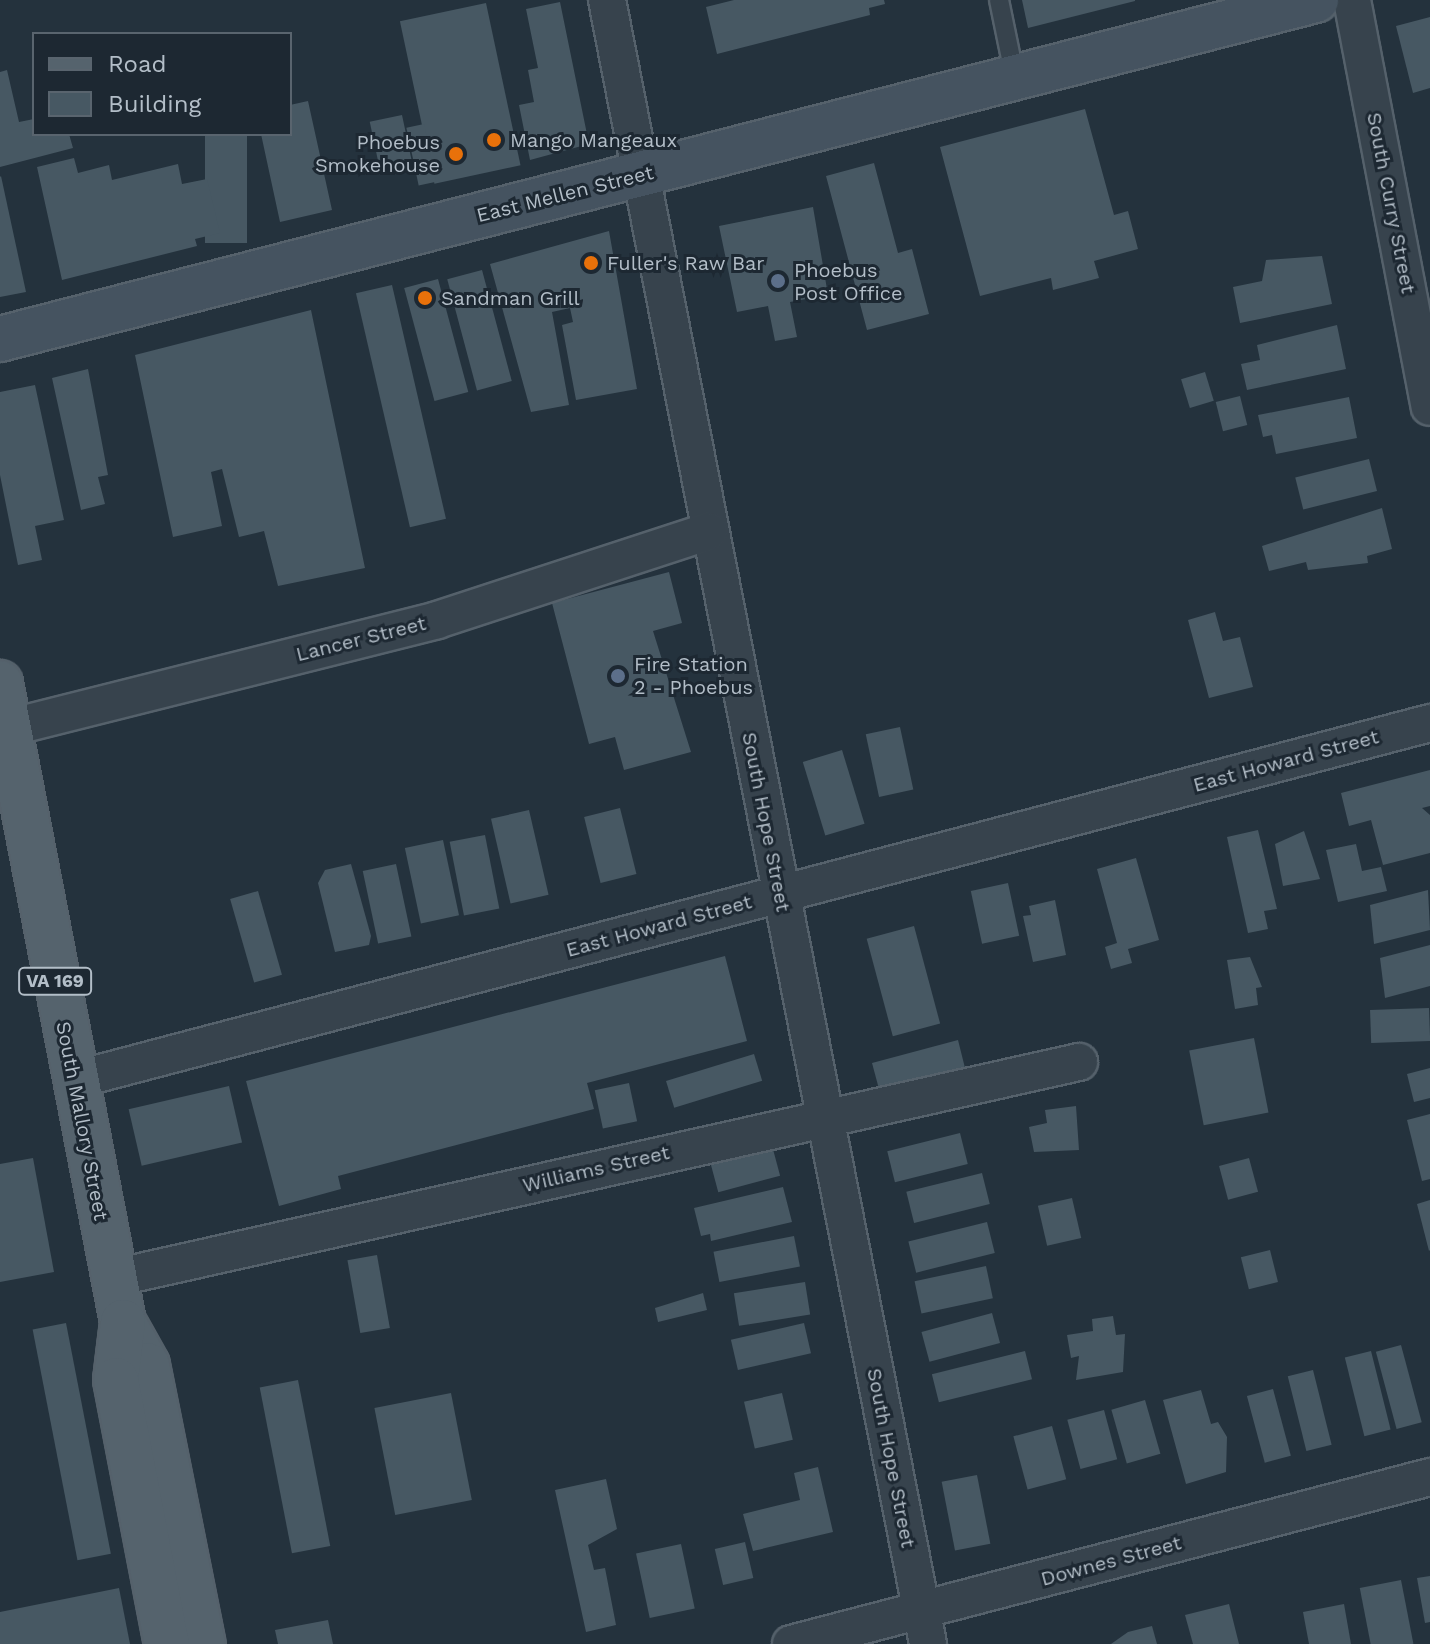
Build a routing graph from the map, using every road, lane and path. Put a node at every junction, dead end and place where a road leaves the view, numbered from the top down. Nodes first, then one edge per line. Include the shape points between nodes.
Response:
1 (607, 0) edge
2 (999, 0) edge
3 (1316, 0) edge
4 (1352, 0) edge
5 (1015, 78) junction
6 (645, 174) junction
7 (0, 339) edge
8 (1430, 407) edge
9 (709, 531) junction
10 (3, 710) edge
11 (1430, 723) edge
12 (780, 894) junction
13 (1079, 1062) dead end
14 (74, 1080) junction
15 (825, 1119) junction
16 (114, 1278) junction
17 (123, 1322) junction
18 (1430, 1477) edge
19 (925, 1628) edge
20 (167, 1644) edge
21 (203, 1644) edge
22 (791, 1644) edge

1 - 6 street, South Hope Street
2 - 5 lane
3 - 5 main road, East Mellen Street
4 - 8 street, South Curry Street
5 - 6 main road, East Mellen Street
6 - 7 main road, East Mellen Street
6 - 9 street, South Hope Street
9 - 10 street, Lancer Street via 437,620
9 - 12 street, South Hope Street
10 - 14 main road, South Mallory Street / VA 169
11 - 12 street, East Howard Street
12 - 14 street, East Howard Street
12 - 15 street, South Hope Street
13 - 15 street, Williams Street
14 - 16 main road, South Mallory Street / VA 169
15 - 16 street, Williams Street
15 - 19 street, South Hope Street
16 - 17 main road, South Mallory Street / VA 169
17 - 20 main road, South Mallory Street / VA 169 via 116,1380
17 - 21 main road, South Mallory Street / VA 169 via 150,1377
18 - 19 street, Downes Street
19 - 22 street, Downes Street

